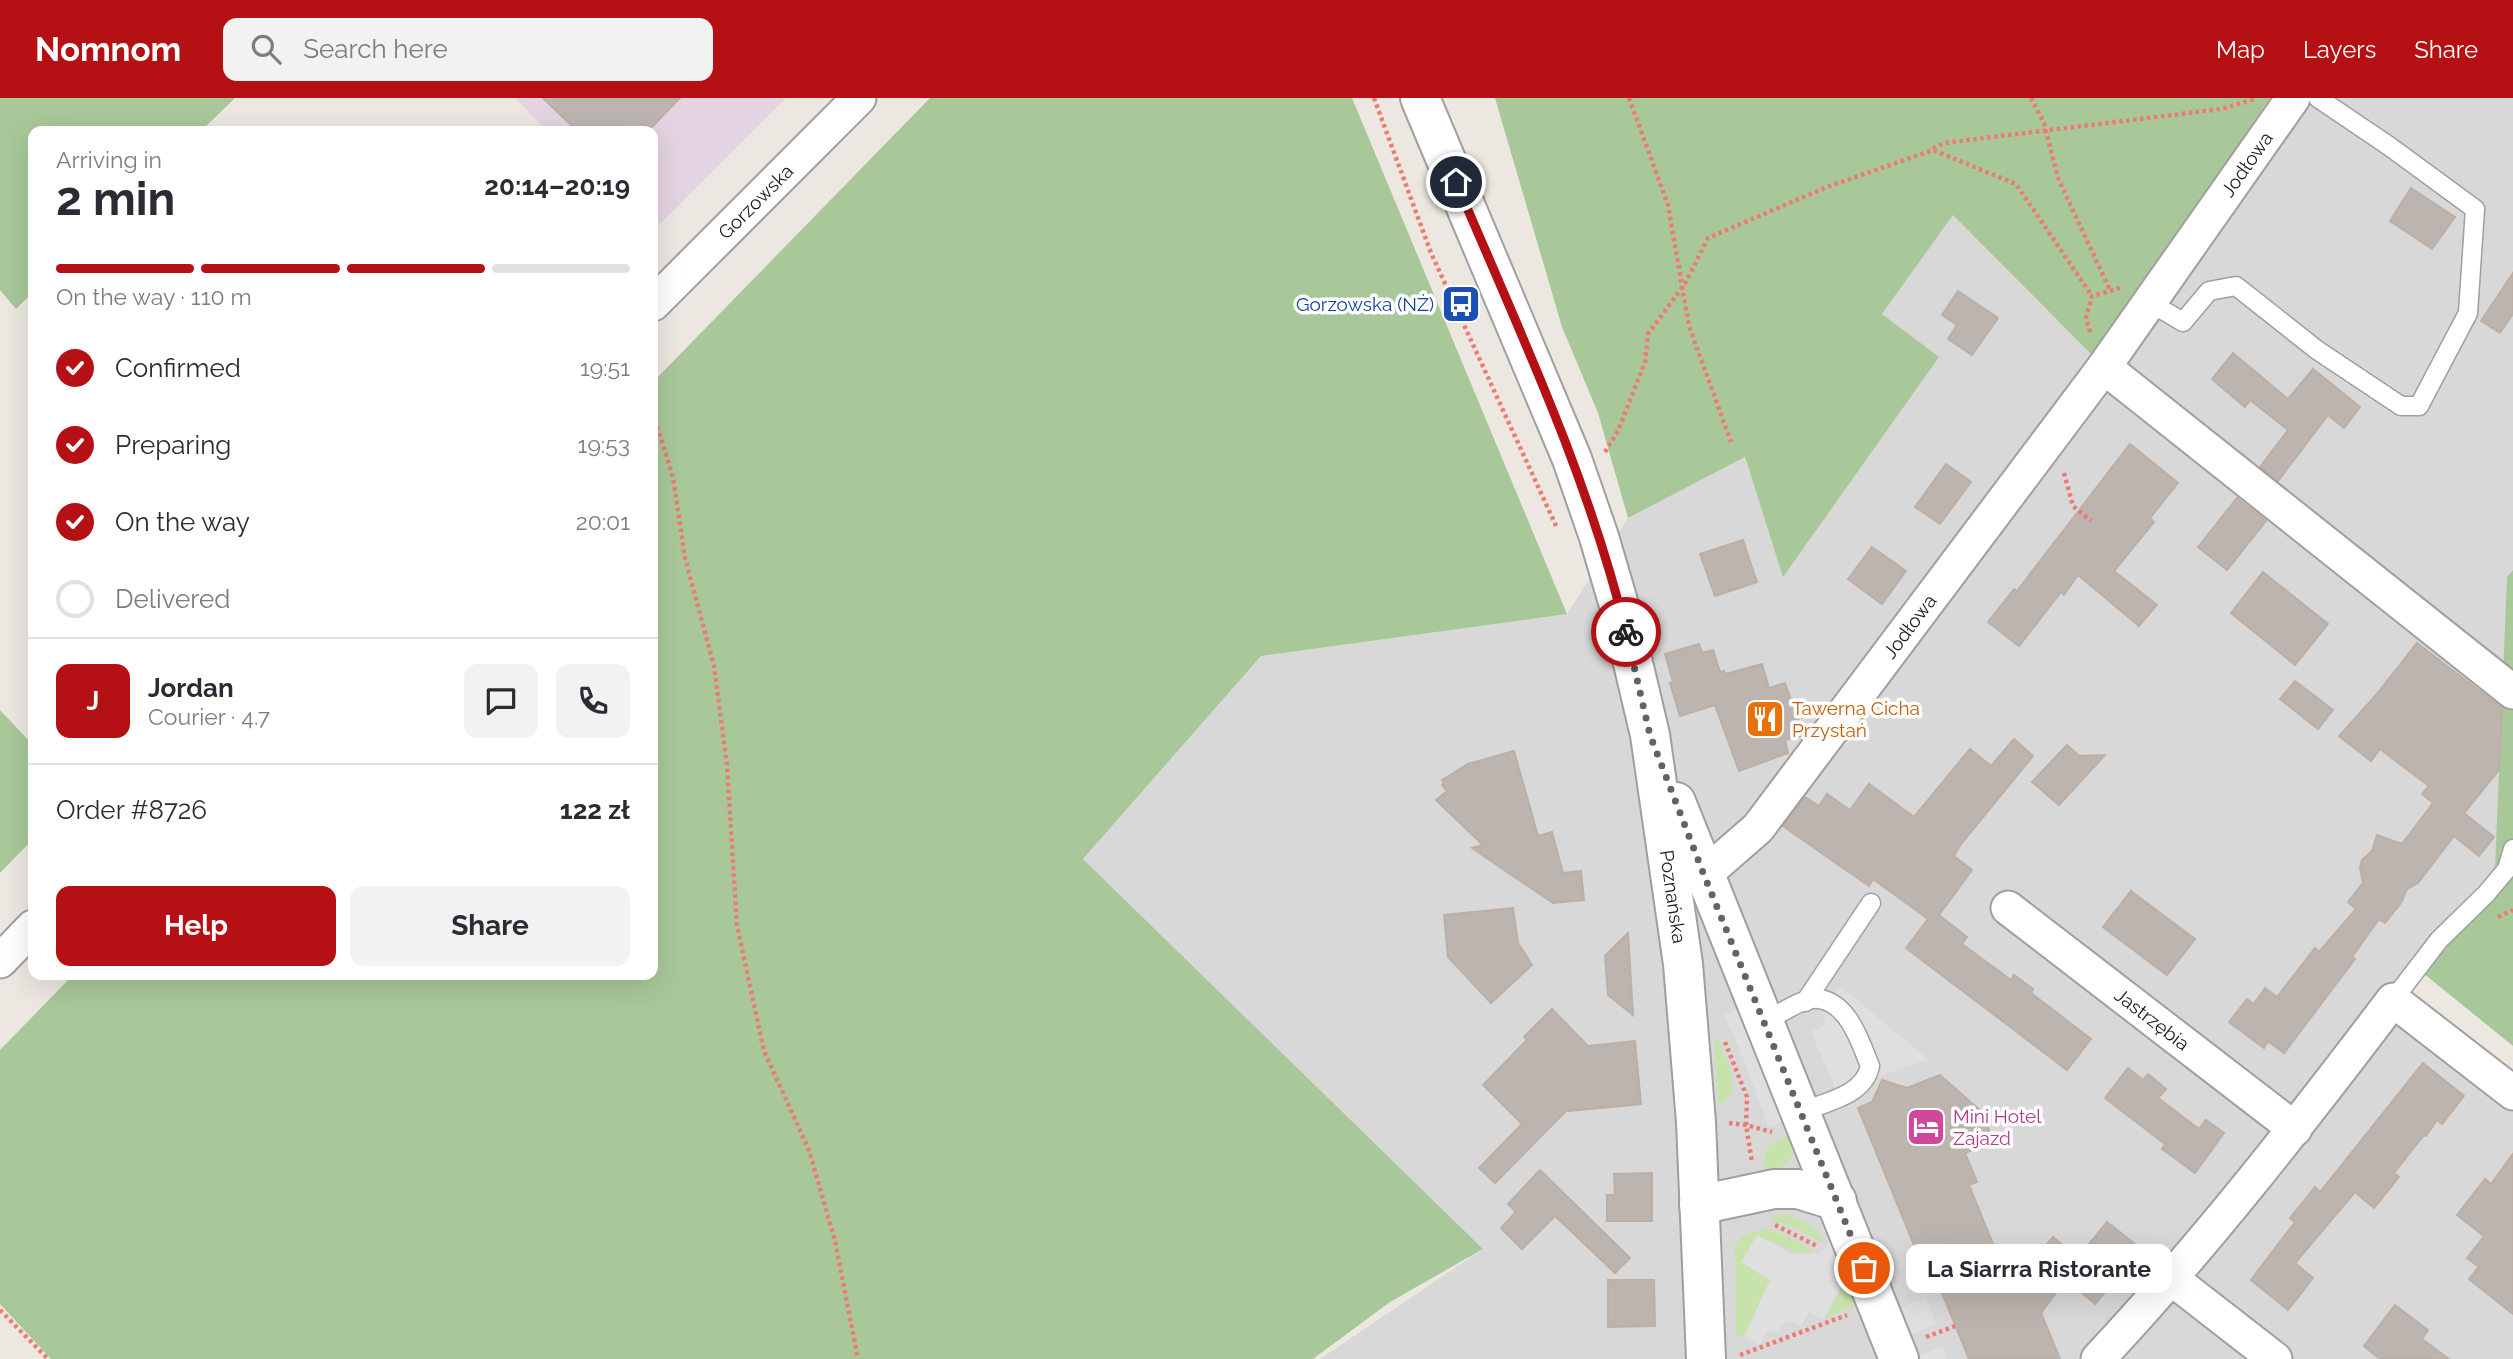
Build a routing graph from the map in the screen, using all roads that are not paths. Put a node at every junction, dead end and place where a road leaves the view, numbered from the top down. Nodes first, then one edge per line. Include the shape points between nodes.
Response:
1 (1420, 98) edge
2 (2293, 98) edge
3 (2318, 98) edge
4 (847, 102) edge
5 (658, 299) edge
6 (2150, 302) junction
7 (2104, 367) junction
8 (2513, 692) edge
9 (1650, 735) junction
10 (2513, 849) edge
11 (1704, 875) junction
12 (1871, 903) dead end
13 (2008, 908) dead end
14 (28, 932) edge
15 (0, 961) edge
16 (2393, 1000) junction
17 (1805, 1002) junction
18 (1764, 1022) junction
19 (2513, 1093) edge
20 (1790, 1122) junction
21 (2295, 1129) junction
22 (1837, 1201) junction
23 (1699, 1205) junction
24 (2172, 1279) junction
25 (1911, 1349) edge
26 (1719, 1358) edge
27 (2098, 1359) edge
28 (2275, 1359) edge

1 - 9 street, Poznańska via 1572,458 1618,600
2 - 6 street, Jodłowa
3 - 6 lane via 2475,209 2468,313 2419,406 2400,406 2236,286 2209,291 2183,322
4 - 5 street, Gorzowska
6 - 7 street, Jodłowa
7 - 8 street
7 - 11 street, Jodłowa via 1758,828
9 - 11 street
9 - 23 street, Poznańska via 1684,964
10 - 16 lane via 2507,869 2439,940
11 - 18 street
12 - 17 lane
13 - 21 street, Jastrzębia
14 - 15 street
16 - 19 street
16 - 21 street
17 - 18 lane
17 - 20 lane via 1819,999 1841,1012 1852,1024 1870,1066 1864,1083 1850,1093
18 - 20 street
20 - 22 street
21 - 24 street
22 - 23 street via 1798,1189 1774,1189
22 - 25 street via 1856,1248
23 - 26 street, Poznańska
24 - 27 street
24 - 28 street

